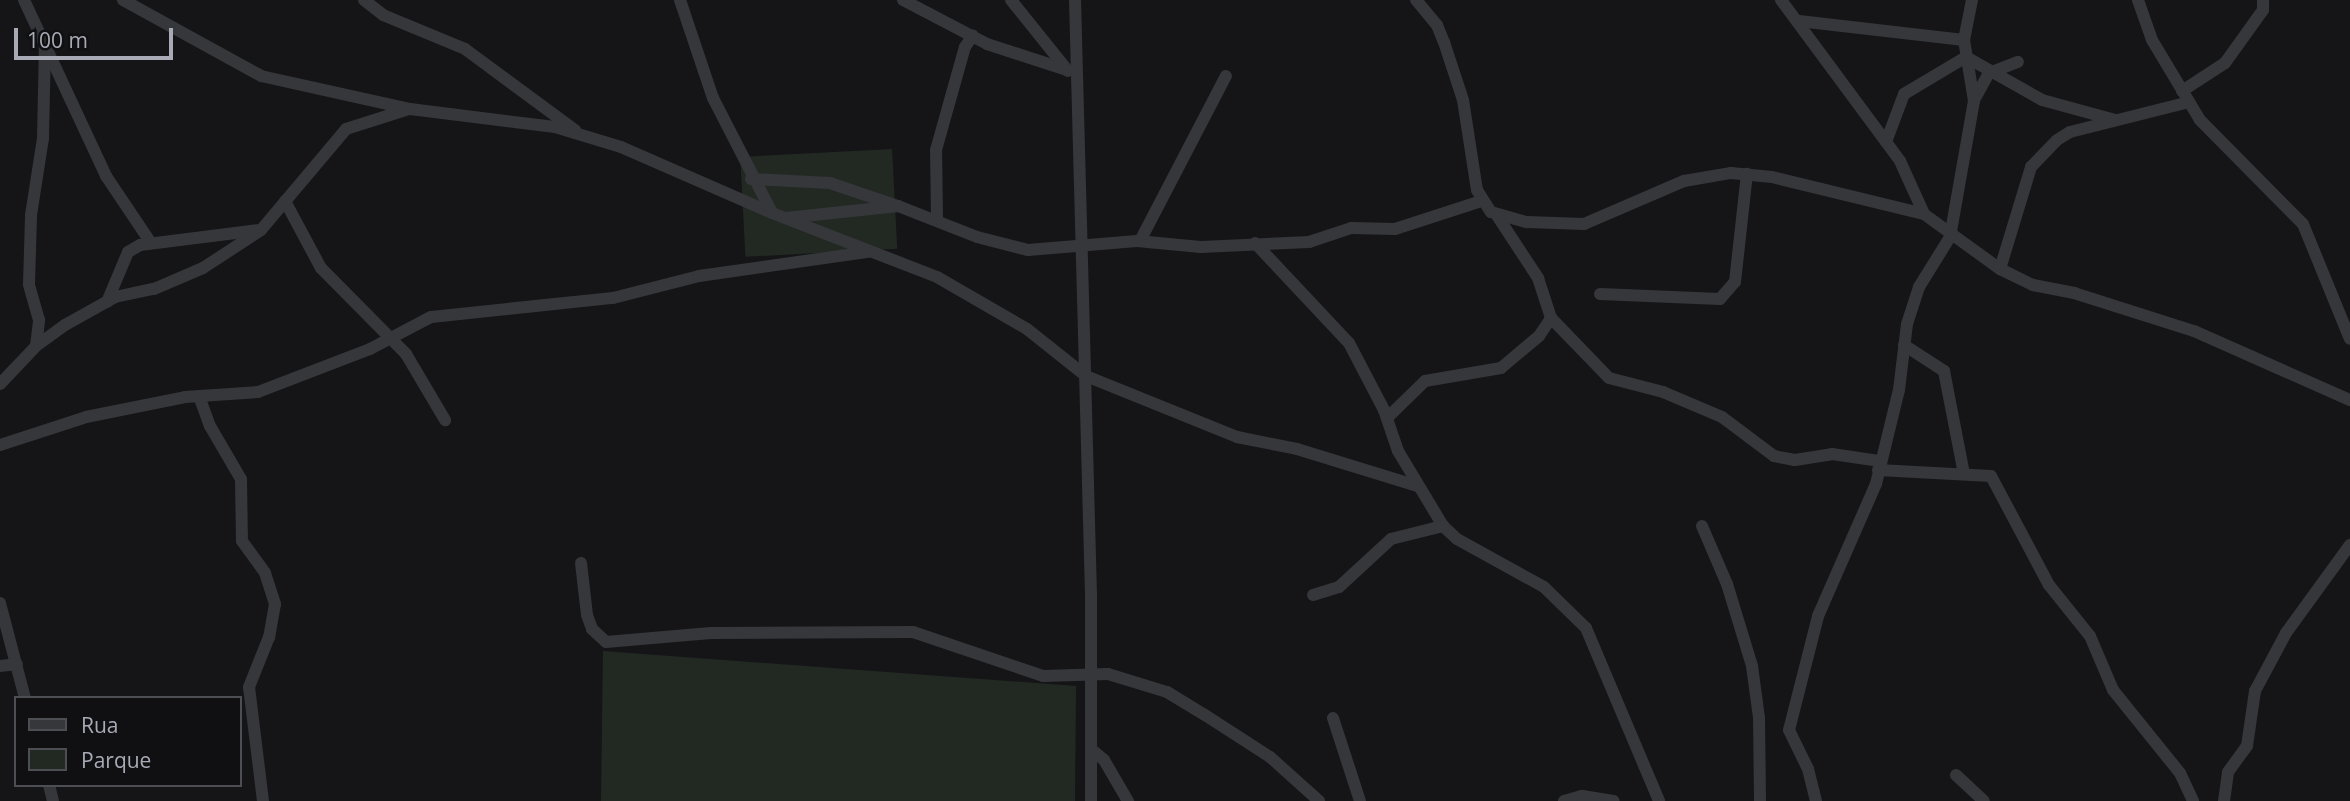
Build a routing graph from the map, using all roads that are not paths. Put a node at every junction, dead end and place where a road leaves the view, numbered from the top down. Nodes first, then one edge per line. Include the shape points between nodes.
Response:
1 (24, 0) edge
2 (123, 0) edge
3 (364, 0) edge
4 (680, 0) edge
5 (903, 0) edge
6 (1011, 0) edge
7 (1074, 0) edge
8 (1416, 0) edge
9 (1781, 0) edge
10 (1972, 0) edge
11 (2138, 0) edge
12 (2263, 0) edge
13 (1799, 21) junction
14 (973, 35) junction
15 (1964, 40) junction
16 (45, 42) junction
17 (1966, 57) junction
18 (2018, 62) dead end
19 (1994, 69) junction
20 (1067, 70) junction
21 (1226, 76) dead end
22 (1077, 81) junction
23 (2182, 91) junction
24 (1974, 101) junction
25 (2189, 102) junction
26 (410, 109) junction
27 (2115, 120) junction
28 (583, 136) junction
29 (1886, 142) junction
30 (1747, 174) junction
31 (751, 179) junction
32 (285, 201) junction
33 (1480, 201) junction
34 (898, 206) junction
35 (772, 213) junction
36 (1496, 214) junction
37 (1924, 214) junction
38 (786, 218) junction
39 (937, 218) junction
40 (261, 230) junction
41 (1950, 230) junction
42 (1140, 241) junction
43 (151, 243) junction
44 (1255, 243) junction
45 (1080, 247) junction
46 (872, 252) junction
47 (2000, 269) junction
48 (1600, 294) dead end
49 (107, 302) junction
50 (1551, 318) junction
51 (388, 338) junction
52 (2350, 339) edge
53 (1904, 345) junction
54 (36, 346) junction
55 (1086, 376) junction
56 (0, 384) edge
57 (199, 396) junction
58 (2350, 400) edge
59 (1387, 418) junction
60 (445, 419) dead end
61 (0, 445) edge
62 (1879, 465) junction
63 (1964, 474) junction
64 (1417, 486) junction
65 (1443, 526) junction
66 (1702, 526) dead end
67 (2350, 545) edge
68 (581, 563) dead end
69 (1313, 595) dead end
70 (0, 603) edge
71 (17, 664) junction
72 (0, 666) edge
73 (1092, 673) junction
74 (24, 696) edge
75 (1333, 719) dead end
76 (1091, 749) junction
77 (1956, 775) dead end
78 (263, 801) edge
79 (1091, 801) edge
80 (1128, 801) edge
81 (1318, 801) edge
82 (1360, 801) edge
83 (1564, 801) edge
84 (1614, 801) edge
85 (1659, 801) edge
86 (1760, 801) edge
87 (1816, 801) edge
88 (1984, 801) edge
89 (2193, 801) edge
90 (2224, 801) edge

1 - 16 street
2 - 26 street via 261,76
3 - 28 street via 383,15 465,49
4 - 31 street via 713,98
5 - 14 street
6 - 20 street
7 - 22 street
8 - 33 street via 1437,24 1453,69
9 - 13 street
10 - 15 street
11 - 23 street via 2152,40
12 - 23 street via 2263,10 2225,62
13 - 15 street
13 - 29 street
14 - 20 street via 987,44
14 - 39 street via 965,47 936,150
15 - 17 street
16 - 43 street via 106,176
16 - 54 street via 43,138 31,215 29,284 39,320
17 - 19 street
17 - 24 street
17 - 29 street via 1904,94
18 - 19 street
19 - 24 street
19 - 27 street via 2042,100
20 - 22 street
21 - 42 street
22 - 45 street
23 - 25 street
24 - 41 street
25 - 27 street
25 - 52 street via 2225,148 2303,224
26 - 28 street via 527,122
26 - 32 street via 346,130
27 - 47 street via 2070,132 2031,167
28 - 35 street via 637,153
29 - 37 street
30 - 36 street via 1684,181 1584,224 1527,222
30 - 37 street
30 - 48 street via 1735,282 1720,299
31 - 34 street via 830,183
31 - 35 street
32 - 40 street
32 - 51 street via 321,268
33 - 36 street
33 - 44 street via 1395,229 1351,228 1310,242
34 - 38 street
34 - 39 street
35 - 38 street
36 - 50 street via 1538,278
37 - 41 street
38 - 46 street
39 - 45 street via 977,237 1028,250
40 - 43 street via 177,244
40 - 49 street via 204,268
41 - 47 street
41 - 53 street via 1947,247 1919,287
42 - 44 street via 1201,247
42 - 45 street
43 - 49 street via 128,252
44 - 59 street via 1349,343
45 - 55 street
46 - 51 street via 699,276 613,298 539,309 493,307 448,314
46 - 55 street via 919,269 978,300 1027,329
47 - 58 street via 2033,285 2074,293 2194,331
49 - 54 street
50 - 59 street via 1531,344 1501,368 1425,382
50 - 62 street via 1609,378 1663,392 1722,417 1774,456 1795,460 1832,454
51 - 57 street via 258,392
51 - 60 street via 406,354
53 - 62 street via 1899,390
53 - 63 street via 1944,371
54 - 56 street
55 - 64 street via 1237,437 1297,449
55 - 73 street
57 - 61 street via 86,417
57 - 78 street via 240,479 242,541 264,573 275,604 269,637 249,687
59 - 64 street
62 - 63 street
62 - 87 street via 1866,512 1818,616 1789,730
63 - 89 street via 1986,473 1995,481 2049,585 2090,636 2113,690 2180,773
64 - 65 street
65 - 69 street via 1391,539 1339,587
65 - 85 street via 1457,539 1544,587 1586,628
66 - 86 street via 1727,584 1752,666 1759,718
67 - 90 street via 2286,633 2255,691 2247,746 2228,772
68 - 73 street via 587,615 592,629 606,642 711,633 913,632 1043,676
70 - 71 street
71 - 72 street
71 - 74 street
73 - 76 street
73 - 81 street via 1167,692 1270,757
75 - 82 street
76 - 79 street
76 - 80 street via 1104,760
77 - 88 street
83 - 84 street via 1582,796

